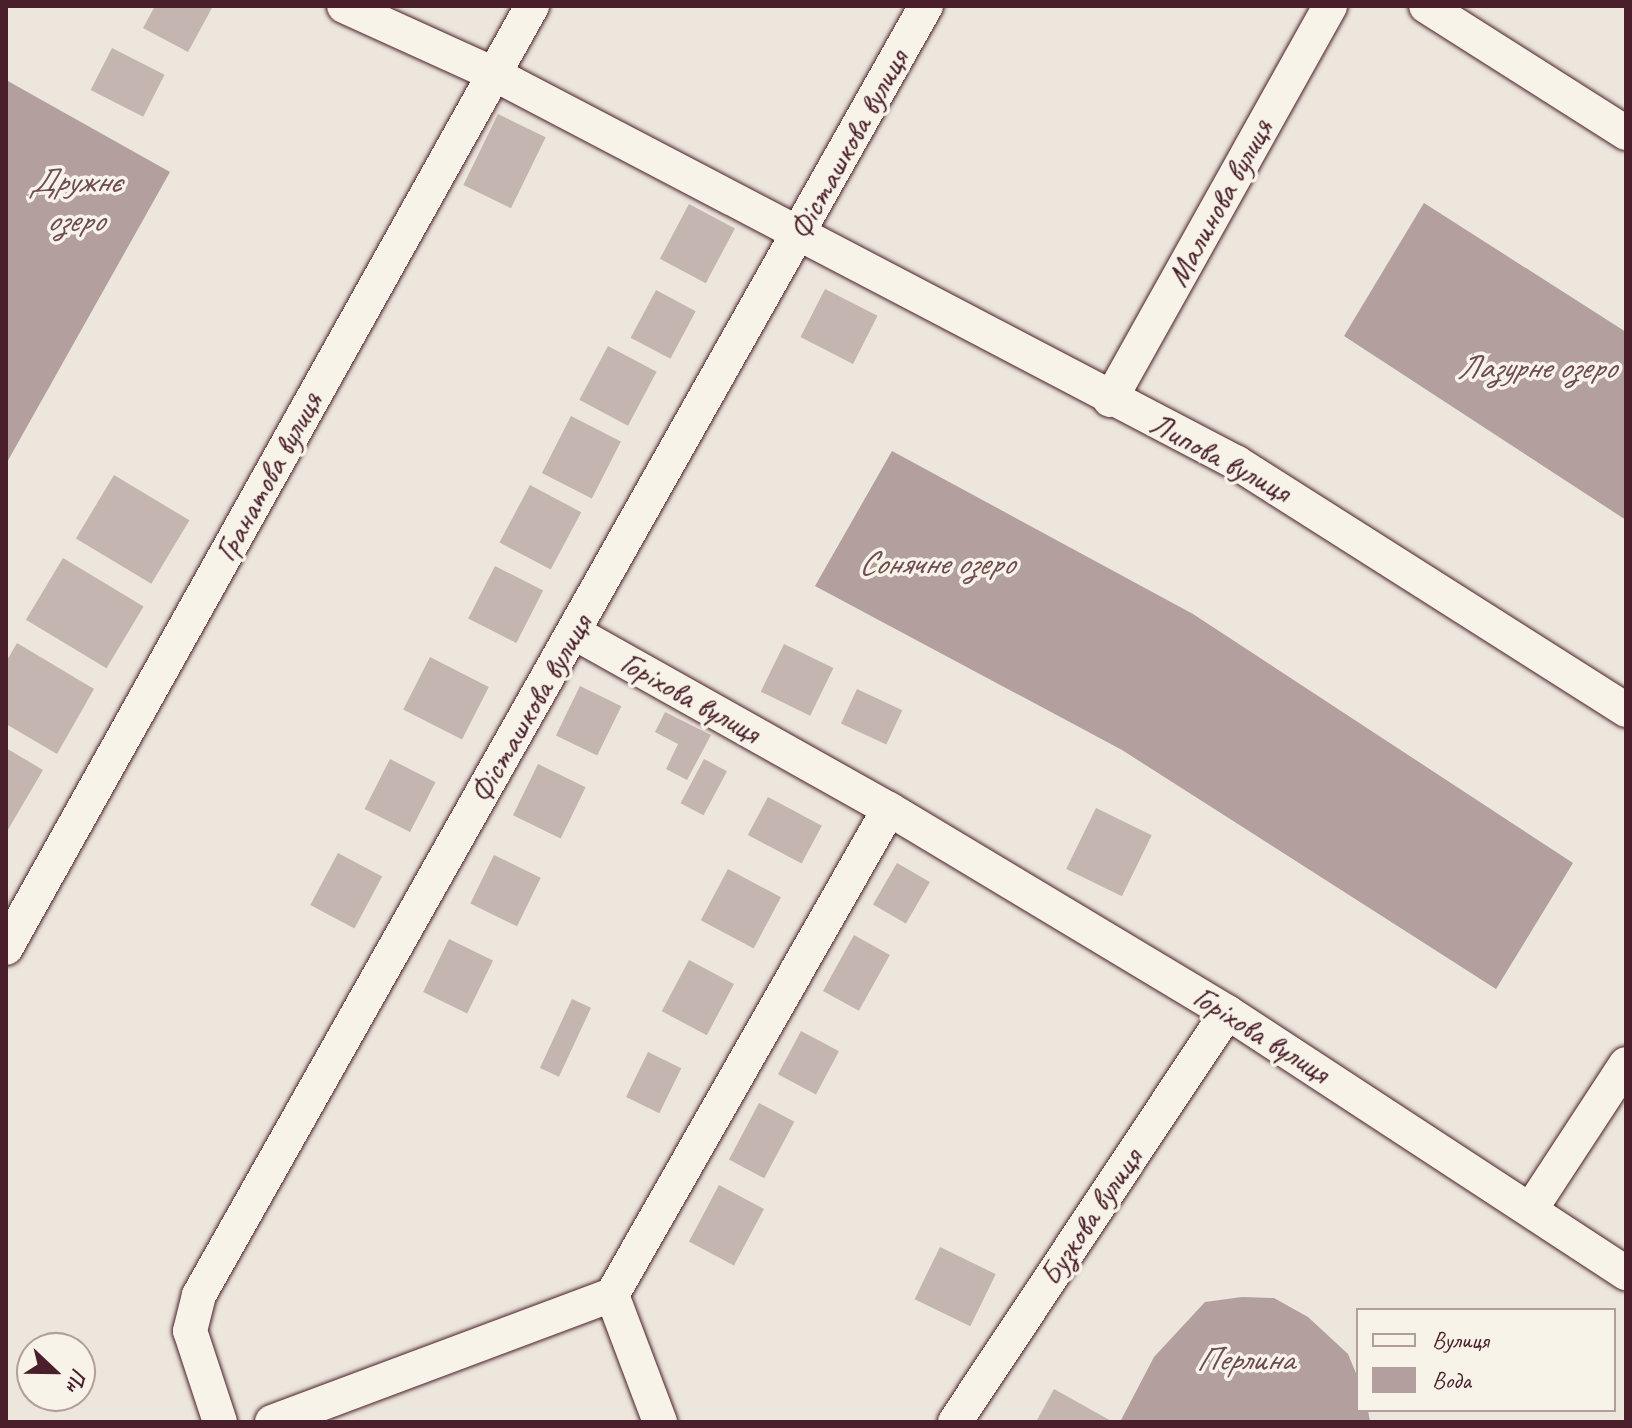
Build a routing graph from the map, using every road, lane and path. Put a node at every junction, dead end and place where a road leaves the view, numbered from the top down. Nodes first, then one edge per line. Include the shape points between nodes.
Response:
1 (344, 6) edge
2 (532, 6) edge
3 (926, 6) edge
4 (1330, 6) edge
5 (1426, 6) edge
6 (494, 74) junction
7 (1626, 133) edge
8 (797, 236) junction
9 (1110, 400) junction
10 (575, 633) junction
11 (1626, 710) edge
12 (889, 809) junction
13 (6, 948) edge
14 (1227, 1012) junction
15 (1626, 1064) edge
16 (1531, 1209) junction
17 (1626, 1273) edge
18 (612, 1295) junction
19 (220, 1422) edge
20 (272, 1422) edge
21 (660, 1422) edge
22 (955, 1422) edge

1 - 6 street, Липова вулиця
2 - 6 street, Гранатова вулиця
3 - 8 street, Фісташкова вулиця
4 - 9 street, Малинова вулиця
5 - 7 street
6 - 8 street, Липова вулиця
6 - 13 street, Гранатова вулиця
8 - 9 street, Липова вулиця
8 - 10 street, Фісташкова вулиця
9 - 11 street, Липова вулиця via 1344,527
10 - 12 street, Горіхова вулиця
10 - 19 street, Фісташкова вулиця via 199,1295 190,1331
12 - 14 street, Горіхова вулиця
12 - 18 street
14 - 16 street, Горіхова вулиця
14 - 22 street, Бузкова вулиця
15 - 16 street
16 - 17 street, Горіхова вулиця
18 - 20 street
18 - 21 street

